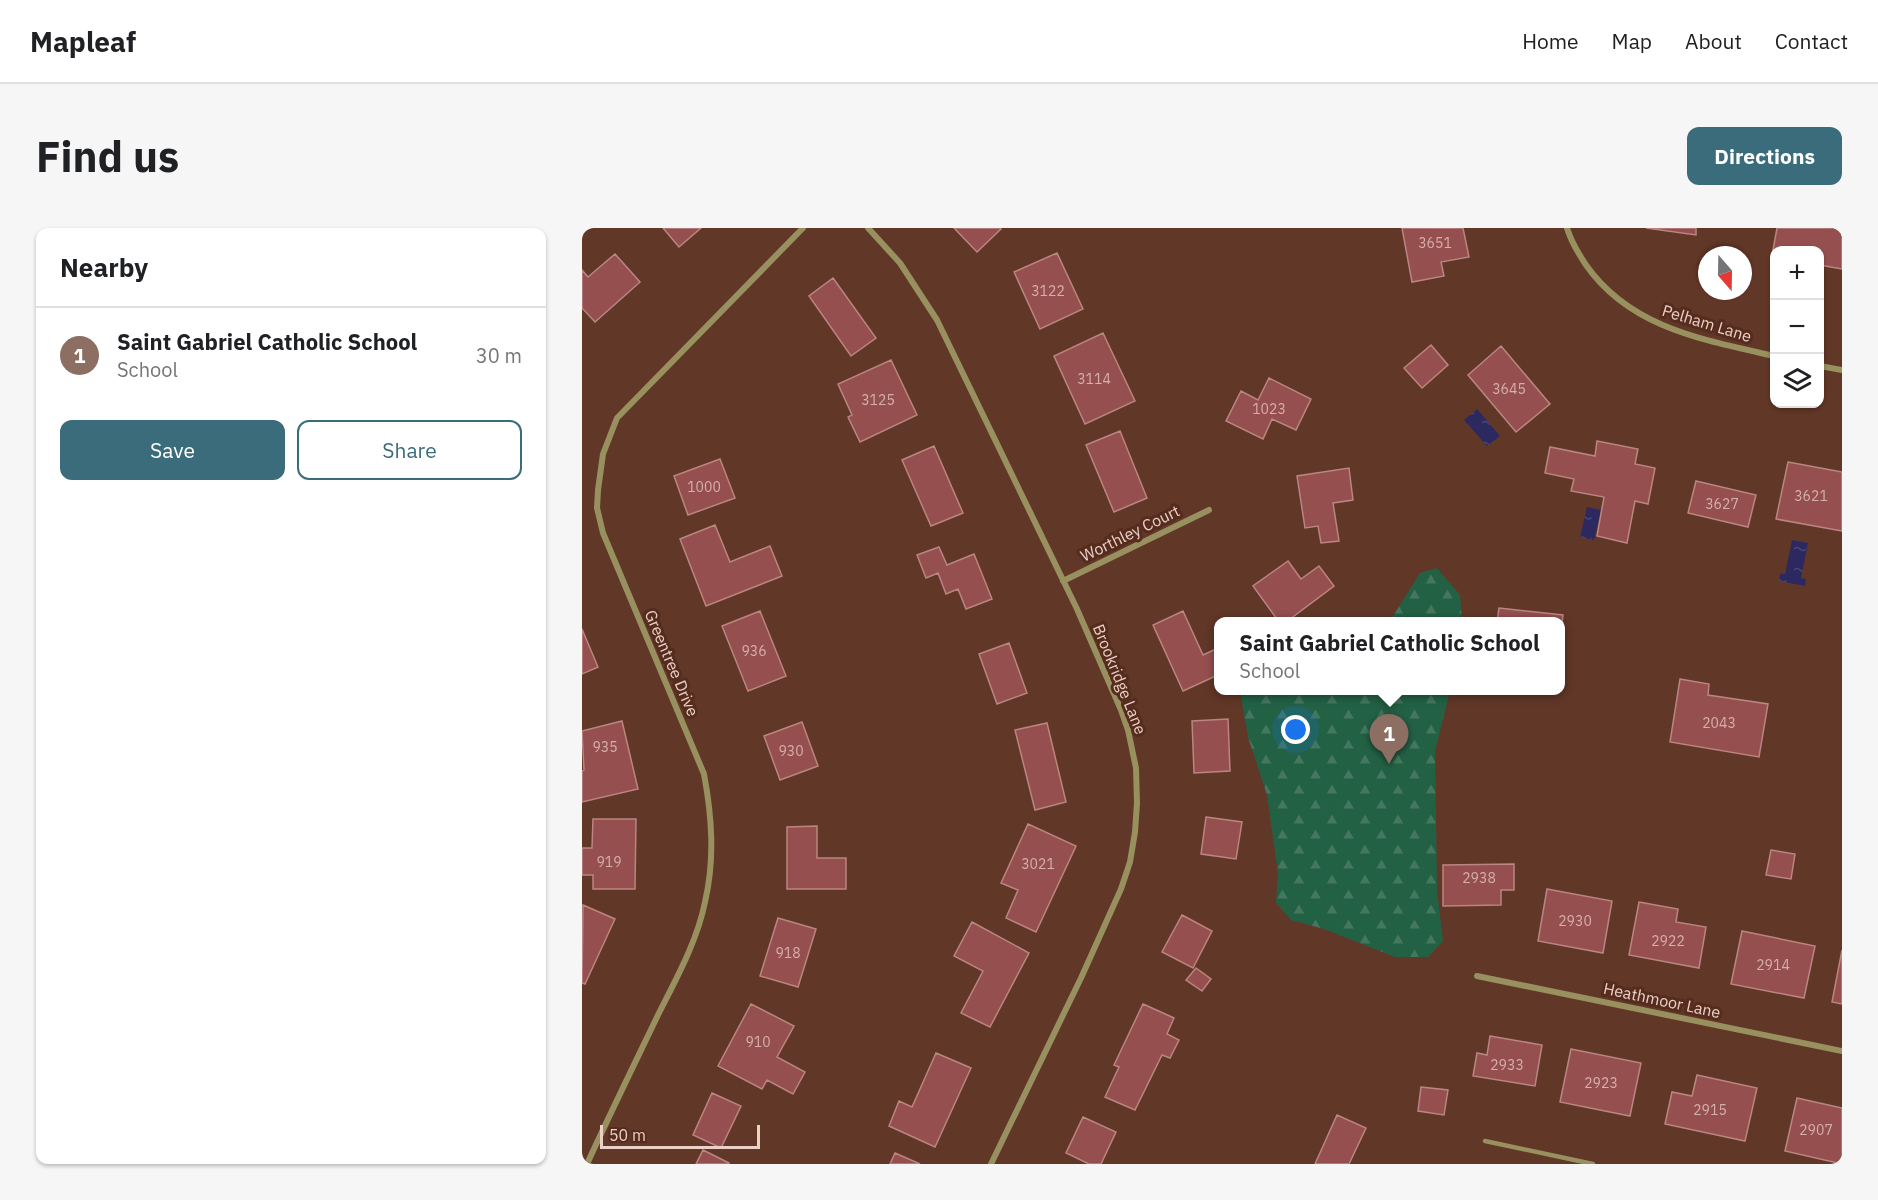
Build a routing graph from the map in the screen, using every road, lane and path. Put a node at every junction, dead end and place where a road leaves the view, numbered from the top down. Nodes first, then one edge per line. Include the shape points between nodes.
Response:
1 (803, 228) edge
2 (868, 228) edge
3 (1567, 228) edge
4 (1770, 355) edge
5 (1824, 367) edge
6 (1842, 370) edge
7 (1209, 510) dead end
8 (1063, 581) junction
9 (1477, 976) dead end
10 (1842, 1051) edge
11 (1485, 1141) dead end
12 (586, 1164) edge
13 (991, 1164) edge
14 (1593, 1164) edge

1 - 12 street, Greentree Drive via 617,418 603,454 597,508 603,532 704,774 712,841 705,903 689,951
2 - 8 street, Brookridge Lane via 900,263 937,320
3 - 4 street, Pelham Lane via 1578,254 1598,282 1646,318 1714,343
5 - 6 street
7 - 8 street, Worthley Court
8 - 13 street, Brookridge Lane via 1128,730 1136,768 1135,832 1121,889
9 - 10 street, Heathmoor Lane
11 - 14 lane

